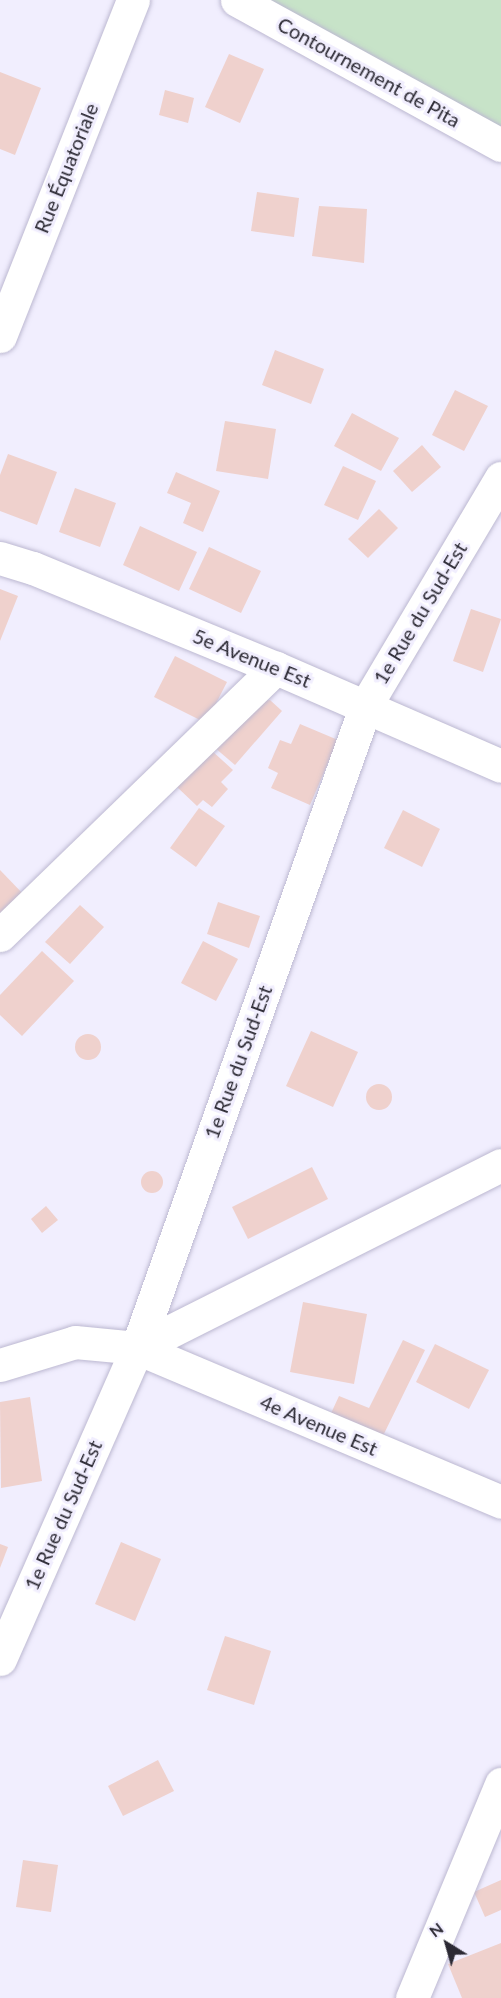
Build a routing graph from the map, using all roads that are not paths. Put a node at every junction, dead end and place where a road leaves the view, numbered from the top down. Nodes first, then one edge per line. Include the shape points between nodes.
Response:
1 (133, 0) edge
2 (237, 0) edge
3 (501, 145) edge
4 (0, 336) edge
5 (501, 478) edge
6 (0, 558) edge
7 (276, 668) junction
8 (366, 705) junction
9 (501, 766) edge
10 (0, 935) edge
11 (501, 1165) edge
12 (136, 1348) junction
13 (0, 1365) edge
14 (501, 1502) edge
15 (0, 1659) edge
16 (501, 1784) edge
17 (412, 1998) edge

1 - 4 street, Rue Équatoriale
2 - 3 street, Contournement de Pita
5 - 8 street, 1e Rue du Sud-Est
6 - 7 street, 5e Avenue Est
7 - 8 street, 5e Avenue Est
7 - 10 street
8 - 9 street, 5e Avenue Est
8 - 12 street, 1e Rue du Sud-Est
11 - 12 street
12 - 13 street via 75,1342
12 - 14 street, 4e Avenue Est
12 - 15 street, 1e Rue du Sud-Est
16 - 17 street

